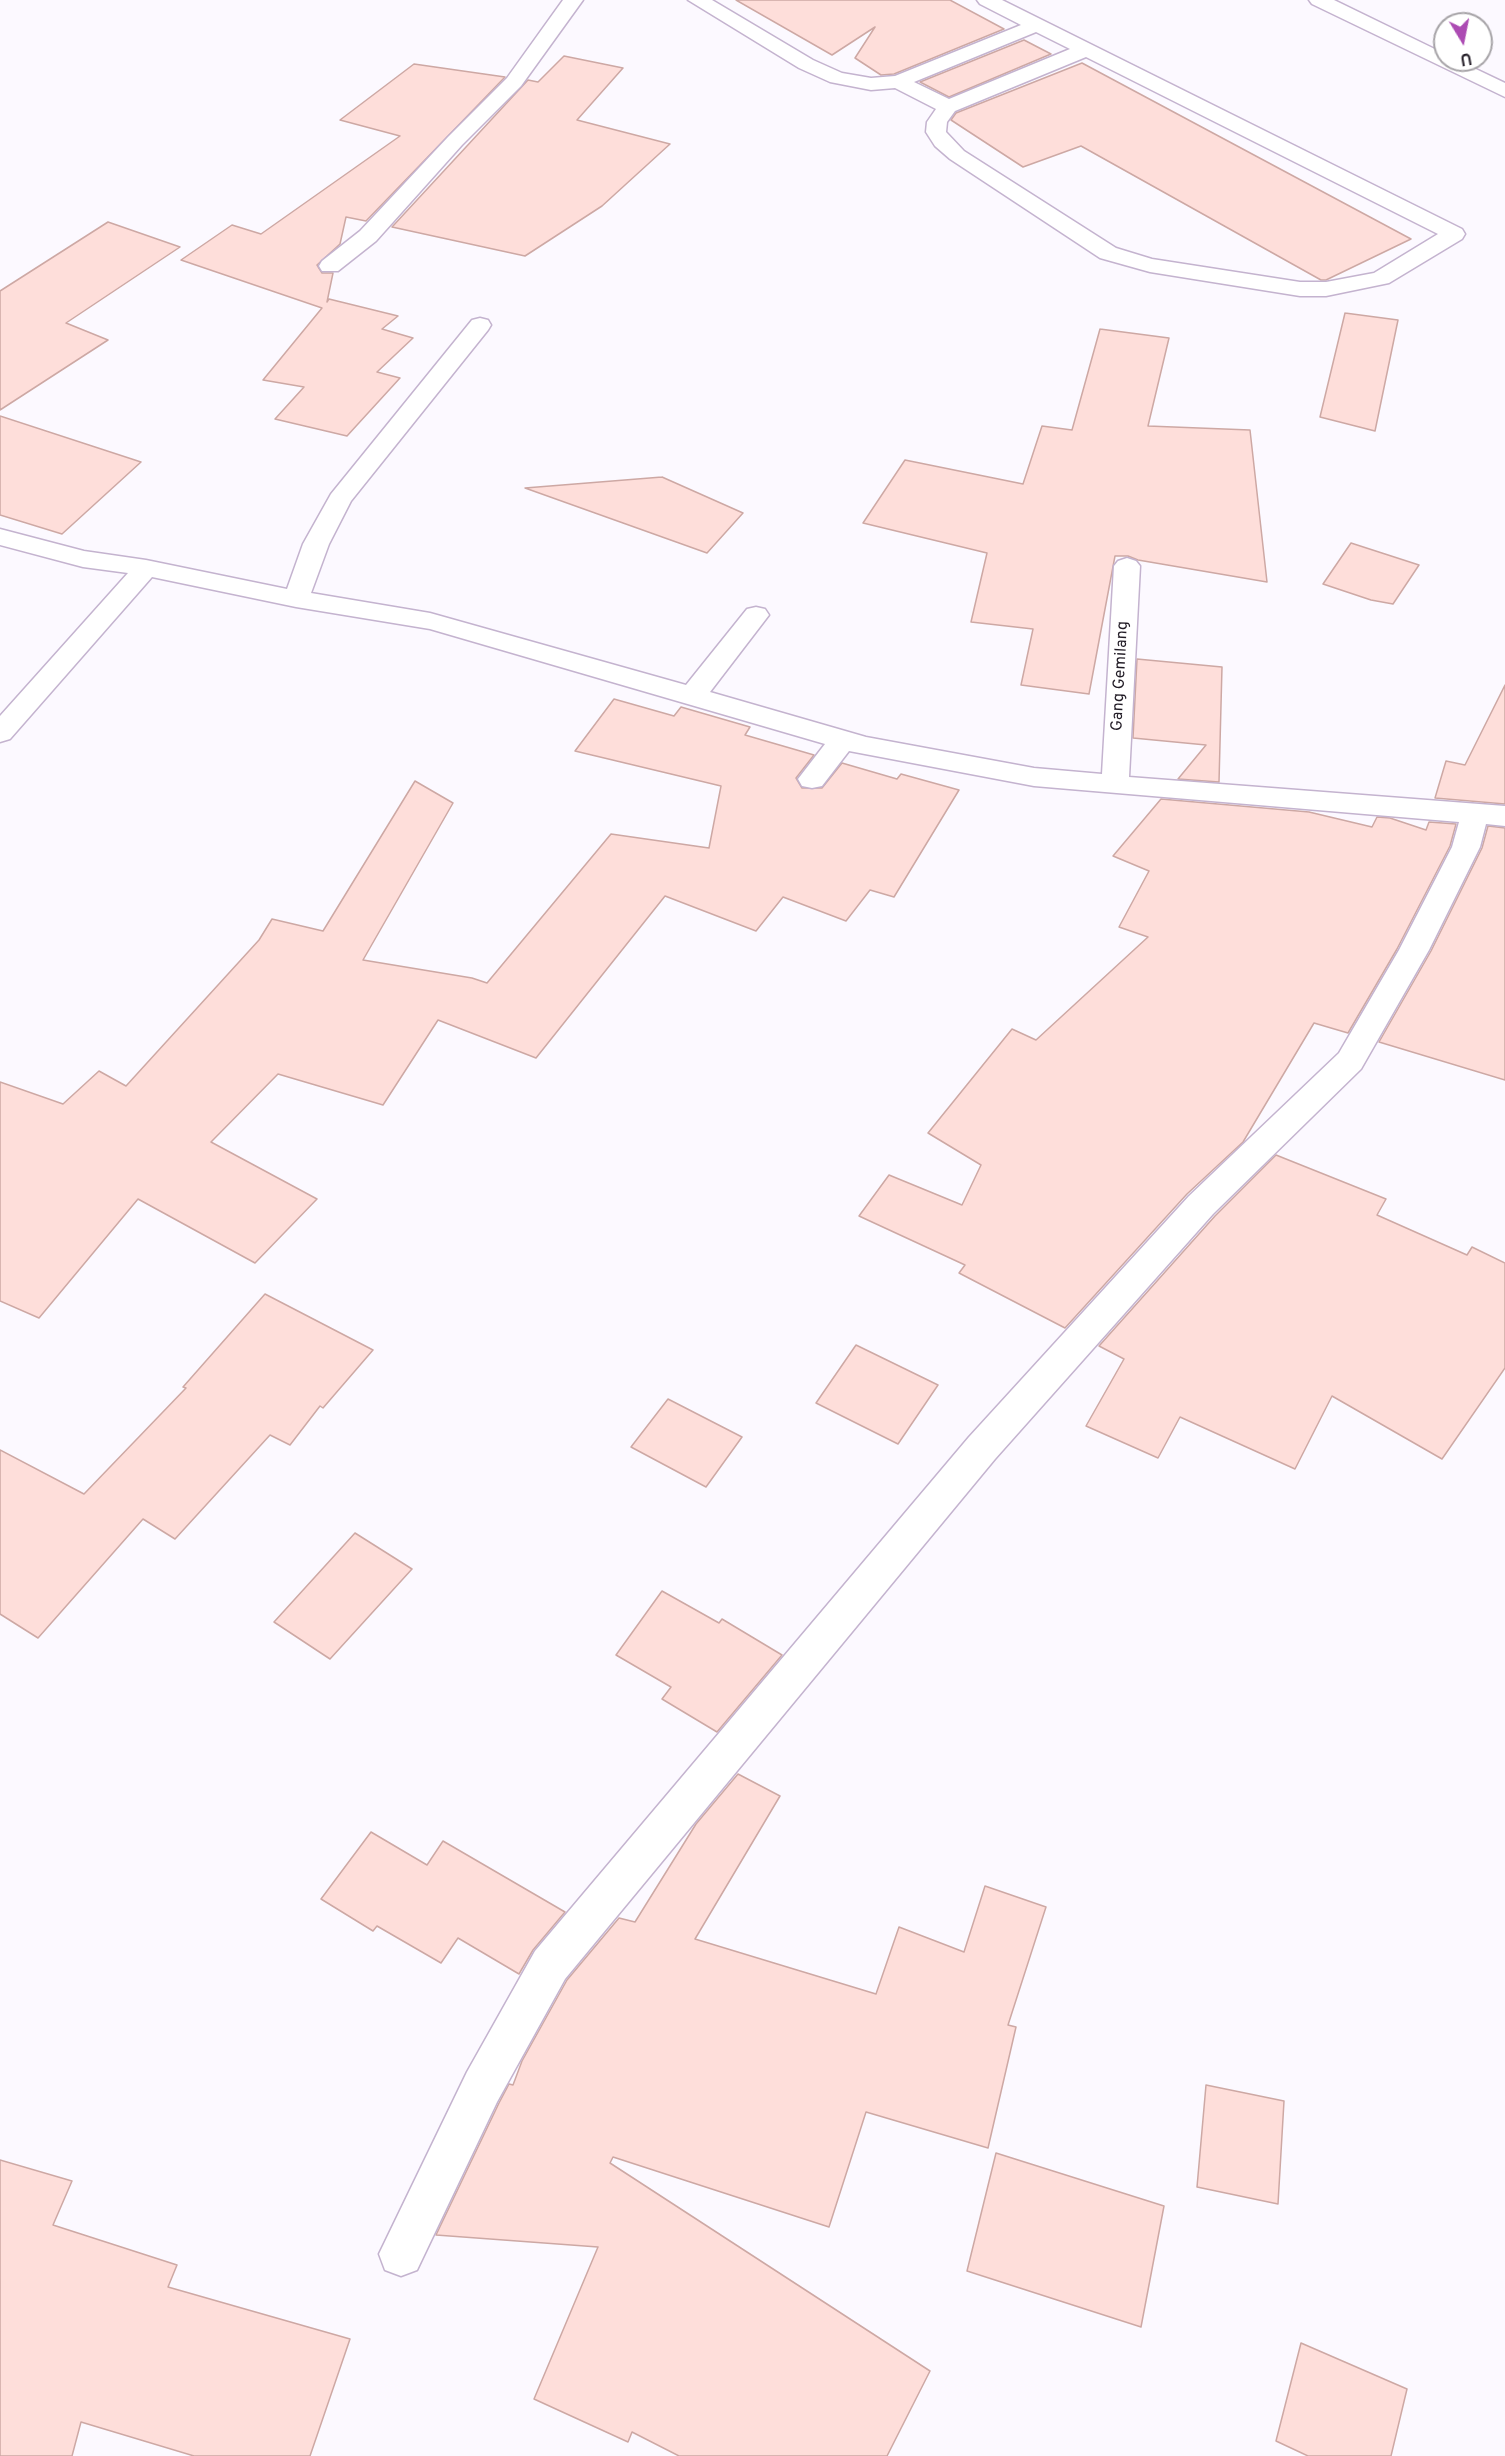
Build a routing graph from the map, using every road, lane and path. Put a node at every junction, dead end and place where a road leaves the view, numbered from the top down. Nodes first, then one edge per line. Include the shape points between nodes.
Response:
1 (573, 0) edge
2 (698, 0) edge
3 (987, 0) edge
4 (1319, 0) edge
5 (1036, 25) junction
6 (1086, 50) junction
7 (898, 81) junction
8 (1505, 92) edge
9 (948, 107) junction
10 (330, 266) dead end
11 (480, 325) dead end
12 (0, 537) edge
13 (1127, 566) dead end
14 (146, 568) junction
15 (296, 600) junction
16 (756, 615) dead end
17 (692, 696) junction
18 (0, 733) edge
19 (843, 740) junction
20 (812, 778) dead end
21 (1115, 785) junction
22 (1490, 815) edge
23 (401, 2254) dead end

1 - 10 street via 514,82 389,215
2 - 7 street via 837,78 871,84
3 - 5 street
4 - 8 street
5 - 6 street
5 - 7 street
6 - 9 street
6 - 9 street via 1454,234 1380,278 1326,289 1300,289 1128,261 1108,253 957,155 936,132 937,122
7 - 9 street
11 - 15 street via 340,499 316,544
12 - 14 street via 83,559
13 - 21 street, Gang Gemilang
14 - 15 street
14 - 18 street
15 - 17 street via 367,609 489,636
16 - 17 street
17 - 19 street
19 - 20 street
19 - 21 street via 1034,777
21 - 22 street
22 - 23 street via 1466,847 1414,950 1350,1061 1201,1205 982,1448 550,1965 482,2087

